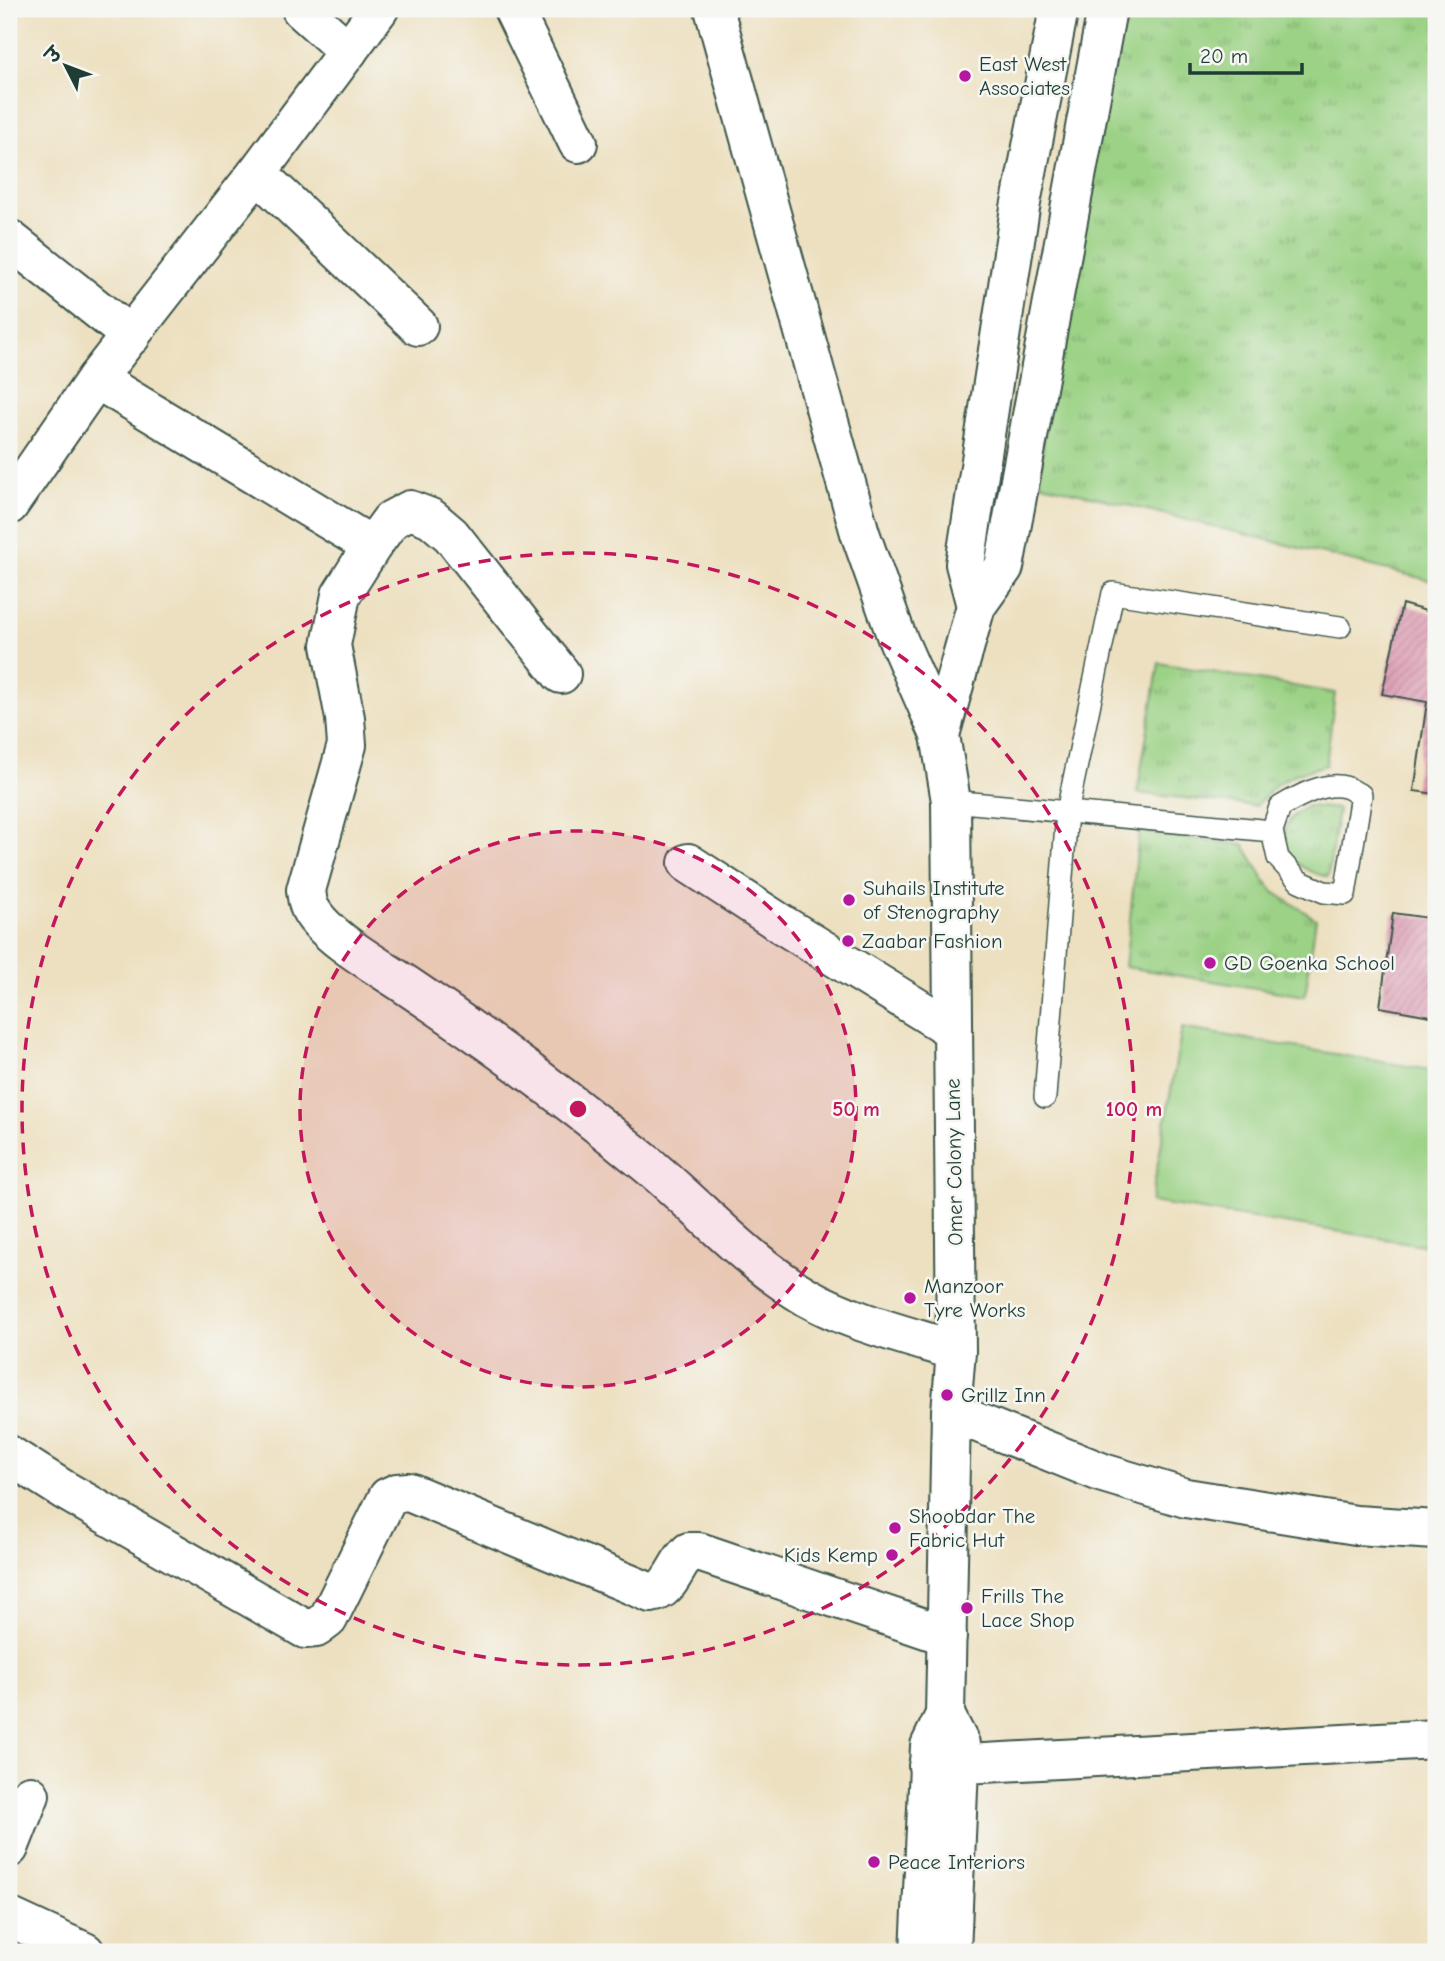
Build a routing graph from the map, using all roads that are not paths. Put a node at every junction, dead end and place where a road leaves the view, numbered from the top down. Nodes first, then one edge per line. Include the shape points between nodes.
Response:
1 (301, 9) edge
2 (379, 9) edge
3 (513, 9) edge
4 (714, 9) edge
5 (1059, 9) edge
6 (1107, 9) edge
7 (348, 51) junction
8 (578, 143) dead end
9 (257, 173) junction
10 (9, 239) edge
11 (418, 326) dead end
12 (131, 336) junction
13 (96, 379) junction
14 (9, 505) edge
15 (372, 547) junction
16 (976, 606) junction
17 (1340, 627) dead end
18 (561, 674) dead end
19 (940, 736) junction
20 (951, 801) junction
21 (1067, 812) junction
22 (1272, 831) junction
23 (688, 863) dead end
24 (953, 1030) junction
25 (1045, 1097) dead end
26 (956, 1351) junction
27 (951, 1412) junction
28 (9, 1455) edge
29 (1436, 1530) edge
30 (947, 1636) junction
31 (1436, 1739) edge
32 (943, 1765) junction
33 (30, 1795) dead end
34 (9, 1848) edge
35 (9, 1917) edge
36 (85, 1952) edge
37 (920, 1952) edge
38 (951, 1952) edge

1 - 7 street
2 - 7 street
3 - 8 street
4 - 19 street via 860,533 895,635
5 - 16 street via 1020,208 965,564
6 - 16 street via 1004,567
7 - 9 street
9 - 11 street
9 - 12 street
10 - 12 street
12 - 13 street
13 - 14 street
13 - 15 street
15 - 18 street via 391,520 410,510 430,518 451,535
15 - 26 street via 341,595 331,645 347,745 306,890 314,915 345,943 560,1095 769,1273 860,1321
16 - 19 street
17 - 21 lane via 1114,593
19 - 20 street, Omer Colony Lane
20 - 21 lane
20 - 24 street, Omer Colony Lane
21 - 22 lane
21 - 25 lane
22 - 22 lane via 1278,858 1299,881 1345,894 1361,795 1344,786 1306,792 1280,807
23 - 24 street
24 - 26 street, Omer Colony Lane
26 - 27 street, Omer Colony Lane
27 - 29 street via 1103,1473 1186,1498 1356,1525
27 - 30 street, Omer Colony Lane
28 - 30 street via 306,1629 328,1619 388,1497 409,1492 651,1593 665,1587 688,1552 699,1552
30 - 32 street, Omer Colony Lane via 945,1715 930,1746
31 - 32 street
32 - 37 street, Omer Colony Lane
32 - 38 street, Omer Colony Lane
33 - 34 street
35 - 36 street

